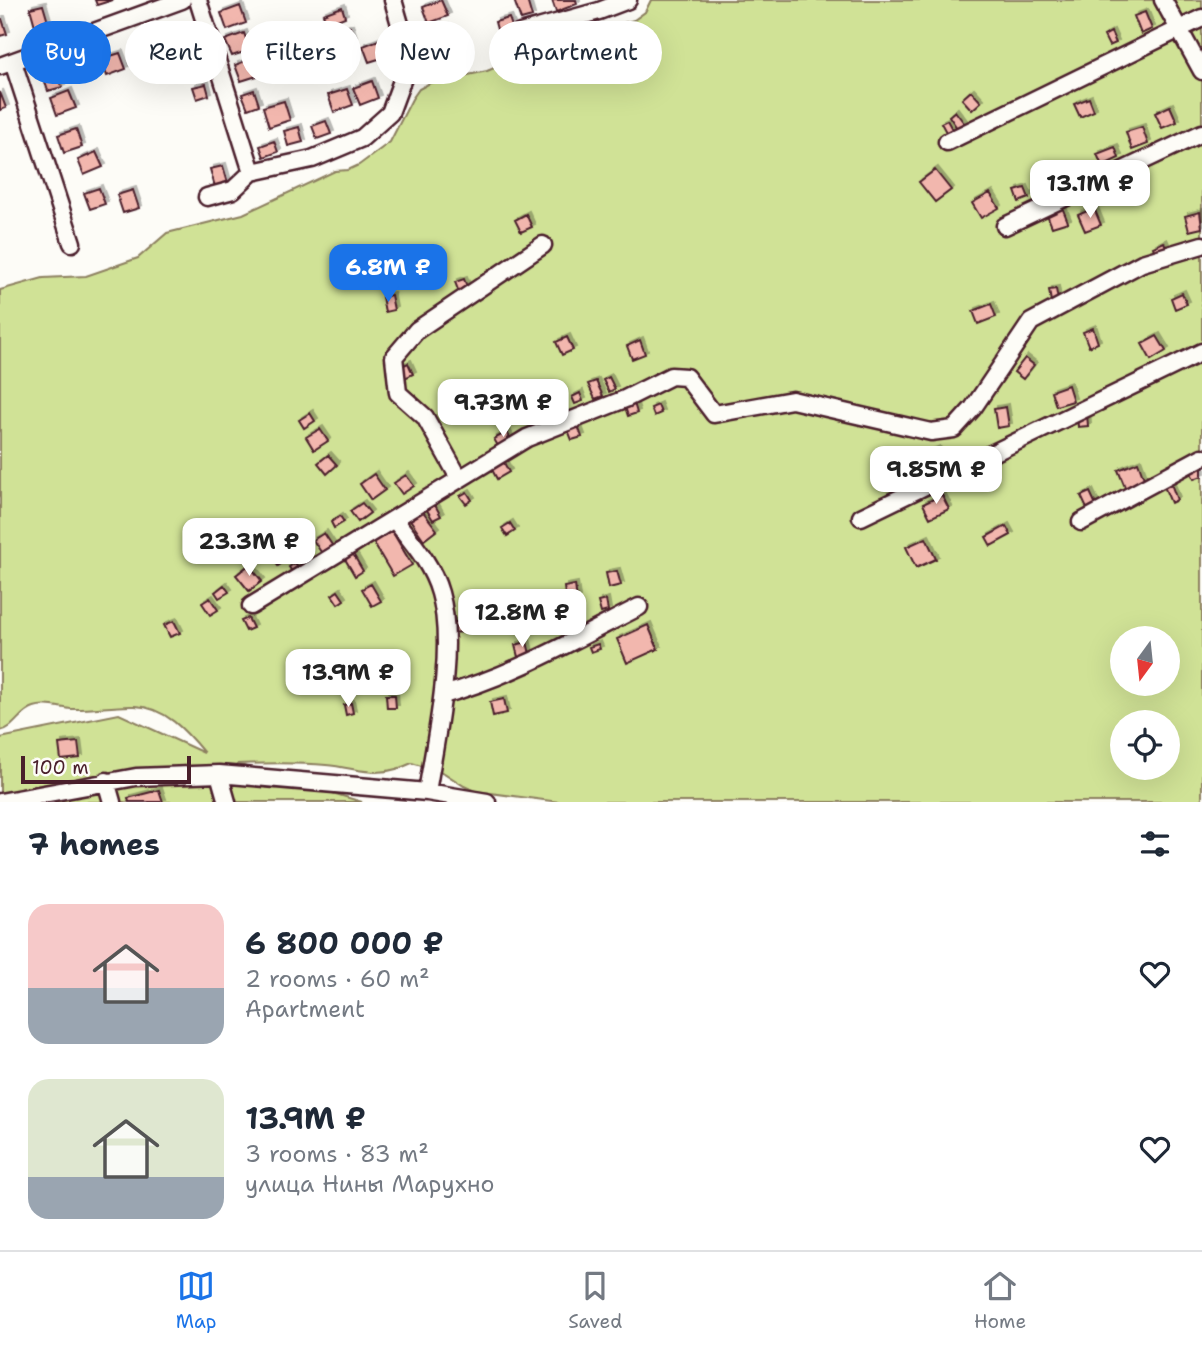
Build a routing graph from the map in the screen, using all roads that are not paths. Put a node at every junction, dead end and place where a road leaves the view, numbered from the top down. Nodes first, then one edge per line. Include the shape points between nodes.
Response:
1 (182, 0) edge
2 (198, 0) edge
3 (393, 0) edge
4 (628, 0) edge
5 (1163, 0) edge
6 (597, 6) edge
7 (1202, 18) edge
8 (554, 21) edge
9 (1178, 29) junction
10 (7, 64) edge
11 (1202, 71) edge
12 (1202, 133) edge
13 (947, 142) dead end
14 (252, 172) junction
15 (207, 197) dead end
16 (1005, 226) dead end
17 (72, 243) dead end
18 (1202, 244) edge
19 (543, 245) dead end
20 (1202, 352) edge
21 (1202, 457) edge
22 (459, 478) junction
23 (861, 517) dead end
24 (394, 519) junction
25 (1081, 522) dead end
26 (251, 606) dead end
27 (639, 607) dead end
28 (443, 695) junction
29 (219, 774) junction
30 (106, 781) junction
31 (342, 786) junction
32 (427, 792) junction
33 (477, 801) edge
34 (1, 802) edge
35 (112, 802) edge
36 (227, 802) edge
37 (346, 802) edge

1 - 10 street
2 - 14 street
3 - 14 street via 410,59 390,113 362,138 312,159
4 - 6 street
5 - 9 street
6 - 8 street
7 - 9 street
9 - 11 street
9 - 13 street
10 - 17 street
12 - 16 street
14 - 15 street via 233,190
18 - 22 street via 1143,263 1031,322 954,429 931,432 792,400 714,414 686,377 671,376 625,400 527,438
19 - 22 street via 417,330 394,357 398,393 425,416
20 - 23 street
21 - 25 street
22 - 24 street
24 - 26 street
24 - 28 street via 423,556 440,592 445,625
27 - 28 street via 522,666
28 - 32 street
29 - 30 street
29 - 31 street
29 - 36 street
30 - 34 street
30 - 35 street
31 - 32 street
31 - 37 street
32 - 33 street

